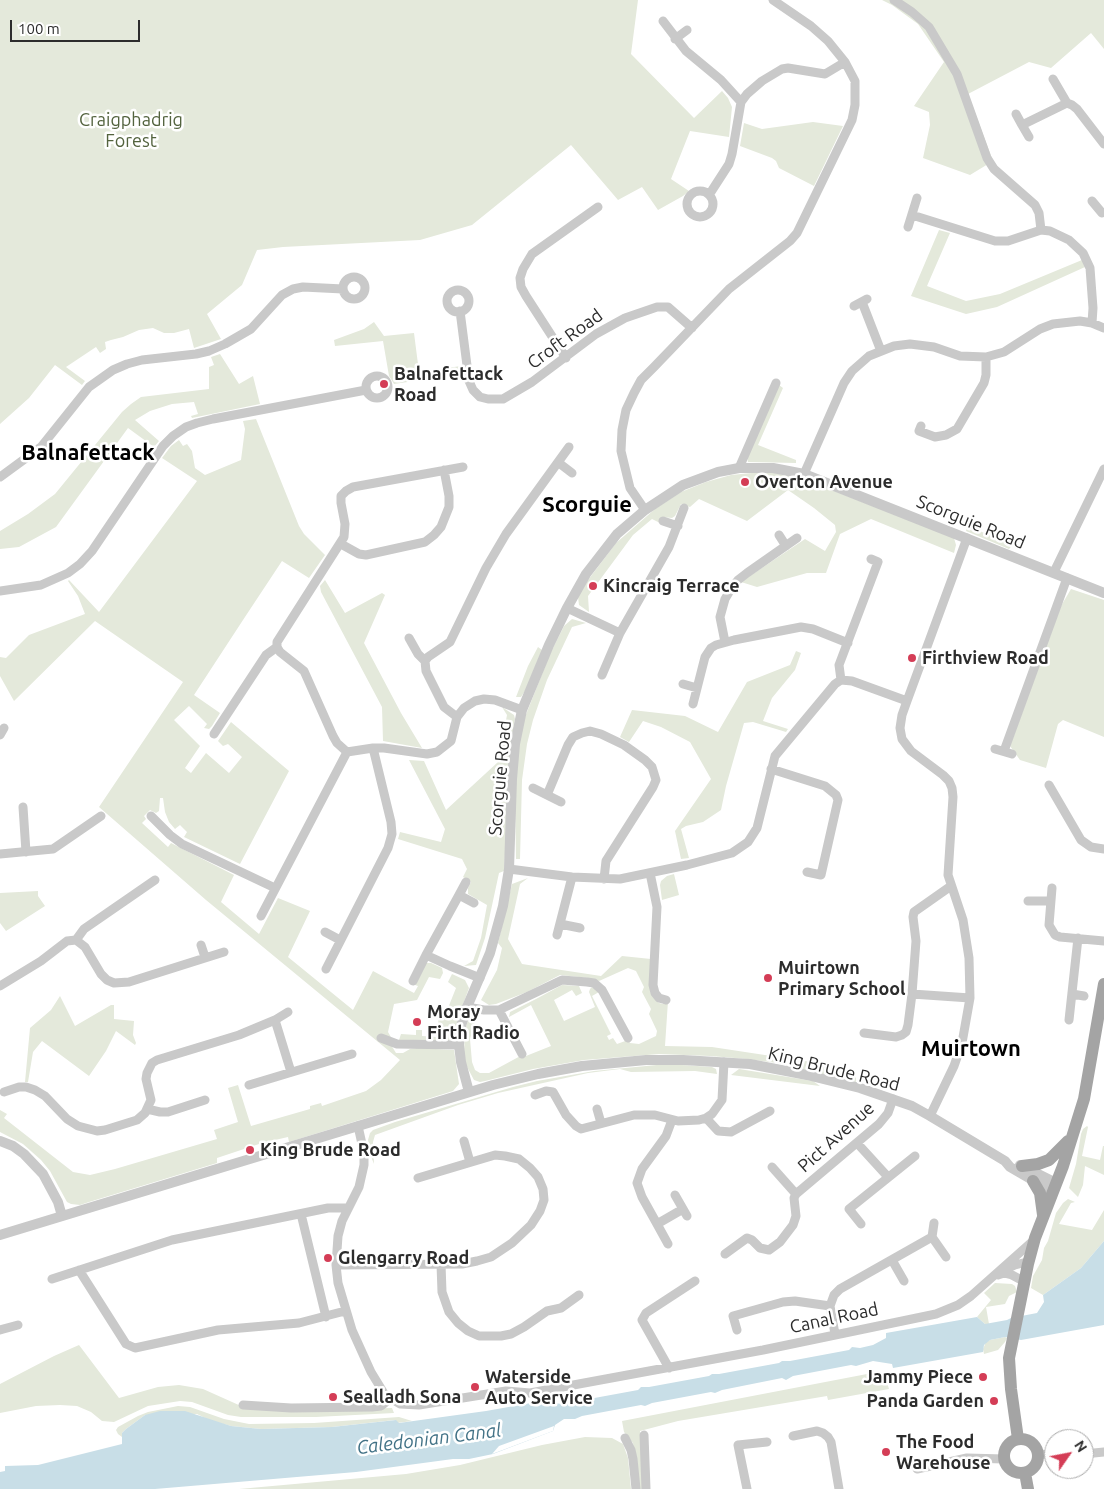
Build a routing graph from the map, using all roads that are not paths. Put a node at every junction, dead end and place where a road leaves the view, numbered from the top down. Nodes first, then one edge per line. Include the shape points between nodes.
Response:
1 (773, 0) edge
2 (894, 0) edge
3 (662, 21) dead end
4 (687, 30) dead end
5 (675, 39) junction
6 (845, 62) junction
7 (1053, 79) dead end
8 (742, 102) junction
9 (1067, 103) junction
10 (1016, 114) dead end
11 (1022, 125) junction
12 (1029, 137) dead end
13 (1104, 144) edge
14 (709, 195) dead end
15 (917, 198) dead end
16 (1092, 201) dead end
17 (598, 207) dead end
18 (1102, 209) edge
19 (912, 215) junction
20 (908, 227) dead end
21 (1041, 230) junction
22 (343, 289) dead end
23 (861, 302) dead end
24 (460, 311) dead end
25 (1092, 323) junction
26 (692, 328) junction
27 (1104, 328) edge
28 (881, 351) junction
29 (986, 357) junction
30 (566, 358) junction
31 (776, 383) dead end
32 (366, 390) dead end
33 (921, 426) dead end
34 (569, 447) dead end
35 (559, 463) junction
36 (463, 466) dead end
37 (739, 468) junction
38 (1104, 469) edge
39 (444, 470) junction
40 (572, 473) dead end
41 (804, 474) junction
42 (0, 477) edge
43 (684, 508) dead end
44 (645, 510) junction
45 (663, 521) dead end
46 (678, 526) junction
47 (779, 535) dead end
48 (797, 538) dead end
49 (968, 538) junction
50 (341, 544) junction
51 (786, 546) junction
52 (871, 560) dead end
53 (1054, 572) junction
54 (1067, 578) junction
55 (0, 591) edge
56 (1104, 593) edge
57 (567, 608) junction
58 (620, 633) junction
59 (409, 638) dead end
60 (725, 642) junction
61 (848, 642) junction
62 (277, 647) junction
63 (425, 661) junction
64 (602, 674) dead end
65 (841, 680) junction
66 (683, 684) dead end
67 (697, 688) junction
68 (907, 701) junction
69 (693, 704) dead end
70 (522, 710) junction
71 (457, 717) junction
72 (214, 734) dead end
73 (373, 748) junction
74 (347, 752) junction
75 (1004, 752) dead end
76 (771, 769) junction
77 (1049, 785) dead end
78 (532, 788) dead end
79 (547, 795) junction
80 (561, 802) dead end
81 (26, 812) dead end
82 (87, 814) dead end
83 (151, 816) dead end
84 (1104, 849) edge
85 (26, 852) junction
86 (0, 854) edge
87 (509, 869) junction
88 (806, 872) dead end
89 (650, 873) junction
90 (572, 876) junction
91 (604, 879) junction
92 (155, 880) dead end
93 (466, 882) dead end
94 (951, 886) junction
95 (275, 888) junction
96 (1052, 888) dead end
97 (459, 894) junction
98 (1028, 901) dead end
99 (1051, 901) junction
100 (474, 903) dead end
101 (261, 916) dead end
102 (560, 924) junction
103 (580, 928) dead end
104 (325, 932) dead end
105 (557, 934) dead end
106 (1078, 938) junction
107 (76, 940) junction
108 (340, 940) junction
109 (1104, 940) edge
110 (201, 945) dead end
111 (224, 952) dead end
112 (426, 955) junction
113 (206, 957) junction
114 (326, 969) dead end
115 (480, 978) junction
116 (413, 981) dead end
117 (1104, 984) edge
118 (0, 986) edge
119 (912, 994) junction
120 (1072, 994) junction
121 (1084, 996) dead end
122 (970, 998) junction
123 (666, 1000) dead end
124 (467, 1007) junction
125 (499, 1010) junction
126 (288, 1012) dead end
127 (275, 1020) junction
128 (1069, 1020) dead end
129 (864, 1033) dead end
130 (381, 1038) dead end
131 (628, 1038) dead end
132 (459, 1045) junction
133 (352, 1054) dead end
134 (522, 1054) dead end
135 (724, 1062) junction
136 (291, 1072) junction
137 (249, 1085) dead end
138 (1, 1091) edge
139 (469, 1092) junction
140 (535, 1094) dead end
141 (894, 1099) junction
142 (205, 1100) dead end
143 (147, 1109) junction
144 (597, 1109) dead end
145 (770, 1111) dead end
146 (930, 1116) junction
147 (706, 1118) junction
148 (672, 1120) junction
149 (602, 1123) junction
150 (358, 1126) junction
151 (1070, 1140) junction
152 (0, 1141) edge
153 (464, 1141) dead end
154 (857, 1143) junction
155 (915, 1156) dead end
156 (1005, 1161) junction
157 (470, 1162) junction
158 (1022, 1166) junction
159 (772, 1167) dead end
160 (888, 1177) junction
161 (418, 1178) dead end
162 (1033, 1181) junction
163 (1054, 1188) junction
164 (796, 1194) junction
165 (675, 1195) dead end
166 (348, 1208) junction
167 (301, 1214) junction
168 (62, 1216) junction
169 (1043, 1220) junction
170 (934, 1223) dead end
171 (657, 1224) junction
172 (861, 1224) dead end
173 (0, 1235) edge
174 (932, 1237) junction
175 (1036, 1238) junction
176 (668, 1244) dead end
177 (724, 1254) dead end
178 (946, 1257) dead end
179 (892, 1260) junction
180 (441, 1264) junction
181 (1028, 1264) junction
182 (336, 1265) junction
183 (78, 1270) junction
184 (995, 1275) junction
185 (52, 1280) dead end
186 (695, 1281) dead end
187 (904, 1281) dead end
188 (1024, 1287) junction
189 (579, 1295) dead end
190 (830, 1306) junction
191 (345, 1311) junction
192 (326, 1317) junction
193 (18, 1325) dead end
194 (0, 1330) edge
195 (737, 1330) dead end
196 (835, 1334) junction
197 (669, 1368) junction
198 (390, 1399) junction
199 (243, 1405) dead end
200 (644, 1435) dead end
201 (793, 1436) dead end
202 (625, 1438) dead end
203 (1018, 1439) junction
204 (767, 1442) dead end
205 (1039, 1454) junction
206 (1044, 1454) edge
207 (1004, 1459) junction
208 (916, 1469) dead end
209 (1025, 1473) junction
210 (636, 1489) edge
211 (646, 1489) edge
212 (747, 1489) edge
213 (839, 1489) edge
214 (1028, 1489) edge

1 - 6 street via 812,26
2 - 21 street via 929,27 957,74 987,158 994,170 1035,205 1040,213
3 - 5 street
4 - 5 street
5 - 8 street
6 - 8 street via 825,74 782,69 762,81
6 - 26 street via 855,81 852,120 797,233 729,289
7 - 9 street
8 - 14 street via 729,164
9 - 11 street
9 - 13 street via 1077,109
10 - 11 street
11 - 12 street
15 - 19 street
16 - 18 street
17 - 30 street via 532,254 520,278 526,296
19 - 20 street
19 - 21 street via 1002,242
21 - 25 street via 1069,240 1087,259 1092,282
22 - 42 street via 293,289 282,295 251,329 225,344 196,354 142,360 113,370 89,387 41,447
23 - 28 street
24 - 30 street, Croft Road via 469,381 480,397 503,399
25 - 27 street
25 - 29 street via 1053,324 1004,352
26 - 30 street, Croft Road via 668,307 657,307 610,325
26 - 44 street via 641,380 626,410 621,451 630,488
28 - 29 street via 916,344 960,356
28 - 41 street via 862,362 844,383
29 - 33 street via 984,383 956,429 946,435 935,436 919,431
31 - 37 street
32 - 55 street via 186,427 163,446 80,564 41,586
34 - 35 street
35 - 40 street
35 - 63 street via 506,534 450,642
36 - 39 street
37 - 41 street, Scorguie Road via 773,468
37 - 44 street, Scorguie Road via 683,485
38 - 53 street
39 - 50 street via 346,490 341,496 346,524
39 - 50 street via 449,508 441,527 425,542 366,555
41 - 49 street, Scorguie Road
43 - 46 street
44 - 57 street, Scorguie Road via 606,546
45 - 46 street
46 - 58 street
47 - 51 street
48 - 51 street
49 - 53 street, Scorguie Road
49 - 68 street
50 - 62 street via 277,642
51 - 60 street via 738,580 731,589 720,617
52 - 61 street via 878,562
53 - 54 street, Scorguie Road
54 - 56 street, Scorguie Road
54 - 75 street
57 - 58 street
57 - 70 street, Scorguie Road
58 - 64 street
59 - 63 street
60 - 61 street via 801,627
60 - 67 street via 708,652
61 - 65 street via 838,665
62 - 72 street via 266,655
62 - 74 street via 304,671 333,736
63 - 71 street via 426,671 444,706
65 - 68 street
65 - 76 street via 780,749
66 - 67 street
67 - 69 street
68 - 94 street via 900,728 902,739 911,751 943,775 952,788 948,875
70 - 71 street via 484,699 474,701
70 - 87 street, Scorguie Road via 512,779
71 - 73 street via 451,741 437,752 418,754
73 - 74 street
73 - 108 street via 392,834 388,848
74 - 95 street
76 - 88 street via 825,786 838,800 821,875
76 - 89 street via 757,828 748,842 732,853
77 - 84 street via 1081,840 1091,847
78 - 79 street
79 - 80 street
79 - 91 street via 568,745 582,732 601,734 624,745 652,767 656,780 653,787 606,861
81 - 85 street
82 - 85 street via 97,819 53,849
83 - 95 street via 182,844
85 - 86 street
87 - 90 street
87 - 115 street, Scorguie Road via 498,929
89 - 91 street
89 - 123 street via 657,907 653,985 659,998
90 - 91 street
90 - 102 street
92 - 107 street via 84,929
93 - 97 street
94 - 119 street via 914,912 916,941
94 - 122 street via 966,939
95 - 101 street
96 - 99 street
97 - 100 street
97 - 112 street
98 - 99 street
99 - 106 street via 1049,925 1054,935
102 - 103 street
102 - 105 street
104 - 108 street
106 - 109 street
106 - 120 street
107 - 113 street via 85,947 106,980 114,983 129,982
107 - 118 street via 67,941 36,965
108 - 114 street
110 - 113 street
111 - 113 street
112 - 115 street
112 - 116 street
115 - 124 street, Scorguie Road
117 - 151 main road via 1085,1092
119 - 122 street
119 - 129 street via 906,1032 896,1037
120 - 121 street
120 - 128 street
122 - 146 street via 962,1044
124 - 125 street
124 - 132 street, Scorguie Road
125 - 131 street via 562,980 594,983 602,990
125 - 134 street
126 - 127 street
127 - 136 street
127 - 143 street via 156,1060 147,1073 151,1100
130 - 132 street via 397,1044
132 - 139 street, Scorguie Road
133 - 136 street
135 - 139 street, King Brude Road via 662,1059 589,1065
135 - 141 street, King Brude Road via 807,1075
135 - 147 street via 722,1100
136 - 137 street
138 - 143 street via 19,1087 35,1090 67,1119 97,1131 137,1120
139 - 150 street, King Brude Road
140 - 149 street via 553,1092 566,1115 581,1129
141 - 146 street, King Brude Road
141 - 154 street, Pict Avenue via 885,1119
142 - 143 street via 168,1112
144 - 149 street
145 - 147 street via 751,1127 731,1132 718,1131
146 - 156 street, King Brude Road
147 - 148 street via 685,1122
148 - 149 street via 646,1115
148 - 171 street via 666,1136 642,1169 637,1183
150 - 166 street via 364,1165 359,1187
150 - 168 street, King Brude Road
151 - 158 main road via 1049,1160
151 - 163 main road
152 - 168 street via 24,1154 44,1174
153 - 157 street
154 - 160 street
154 - 164 street, Pict Avenue
155 - 160 street
156 - 158 street, King Brude Road
156 - 162 street, King Brude Road
157 - 161 street
157 - 180 street via 495,1155 519,1159 538,1177 544,1200 531,1225 503,1250 477,1262
158 - 163 street, King Brude Road
159 - 164 street, Pict Avenue
160 - 172 street via 849,1209
162 - 163 street, King Brude Road
162 - 169 main road via 1040,1193
163 - 169 main road
164 - 177 street, Pict Avenue via 794,1226 780,1242 769,1250 760,1248 747,1238
165 - 171 street via 685,1212
166 - 167 street via 328,1208
166 - 182 street via 338,1236
167 - 183 street via 172,1240
167 - 192 street
168 - 173 street, King Brude Road
169 - 175 main road
170 - 174 street
171 - 176 street
174 - 178 street
174 - 179 street
175 - 181 main road
175 - 184 street, Canal Road
179 - 187 street
179 - 190 street via 840,1289 834,1294
180 - 182 street
180 - 189 street via 442,1292 449,1312 458,1323 479,1336 511,1334
181 - 184 street, Canal Road via 1015,1265
181 - 188 main road
182 - 191 street
183 - 185 street
183 - 192 street via 130,1347 218,1330 298,1324
184 - 188 street via 1012,1275
184 - 196 street, Canal Road via 971,1296 944,1312
186 - 197 street via 646,1313 642,1320
188 - 203 main road via 1009,1358
190 - 195 street via 783,1302 733,1316
190 - 196 street
191 - 192 street
191 - 198 street via 371,1372
193 - 194 street
196 - 197 street, Canal Road
197 - 198 street, Canal Road via 530,1393 506,1391 419,1405 400,1404
198 - 199 street via 372,1408
200 - 211 street
201 - 213 street via 817,1431 828,1437
202 - 210 street via 633,1459
203 - 205 main road via 1030,1441
203 - 207 main road via 1006,1447
204 - 212 street via 738,1441
205 - 206 street
205 - 209 main road via 1036,1466
207 - 208 street via 967,1458
207 - 209 main road via 1014,1472
209 - 214 main road

